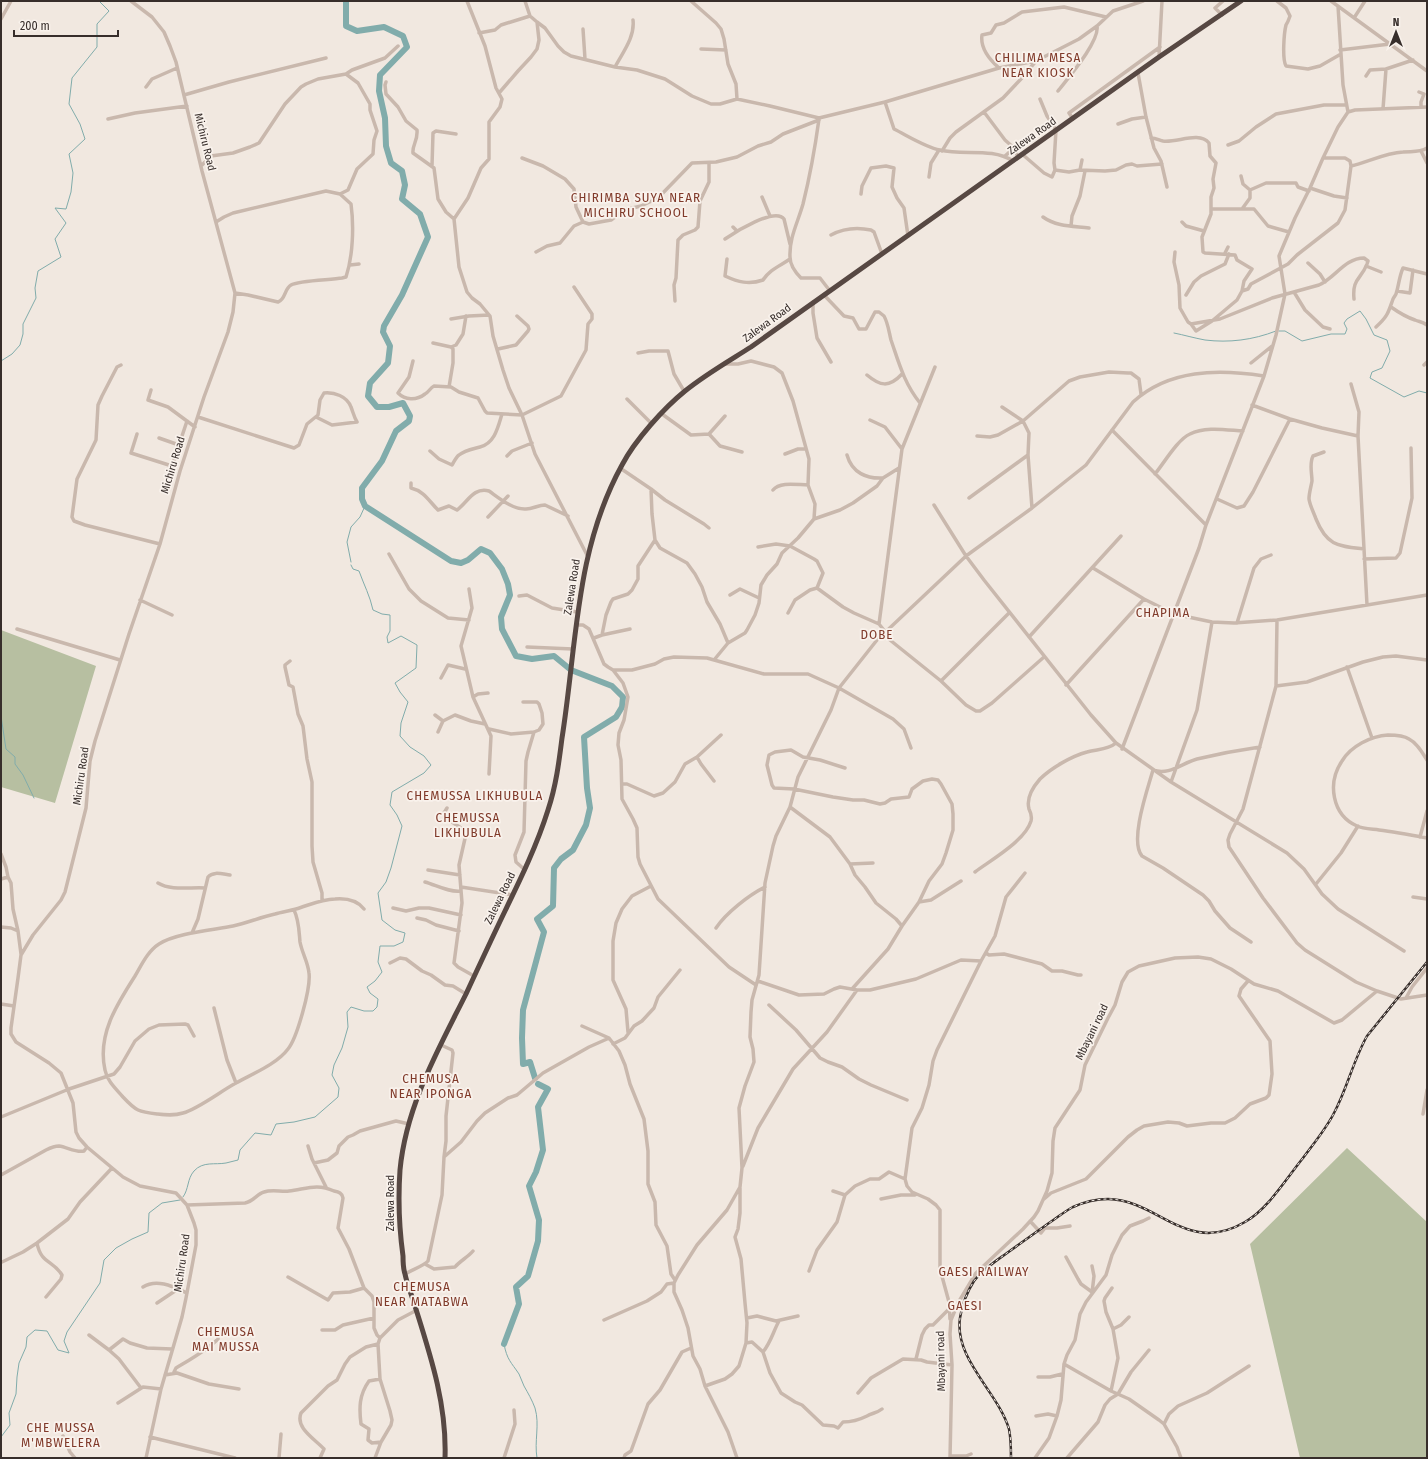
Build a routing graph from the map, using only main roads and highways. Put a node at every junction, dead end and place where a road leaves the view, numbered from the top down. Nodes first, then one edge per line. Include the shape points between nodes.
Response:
1 (1241, 1) edge
2 (445, 1458) edge

1 - 2 highway, Zalewa Road via 684,391 652,424 620,468 604,503 587,554 580,588 568,702 549,808 525,870 415,1102 401,1165 398,1201 405,1274 440,1394 444,1417

